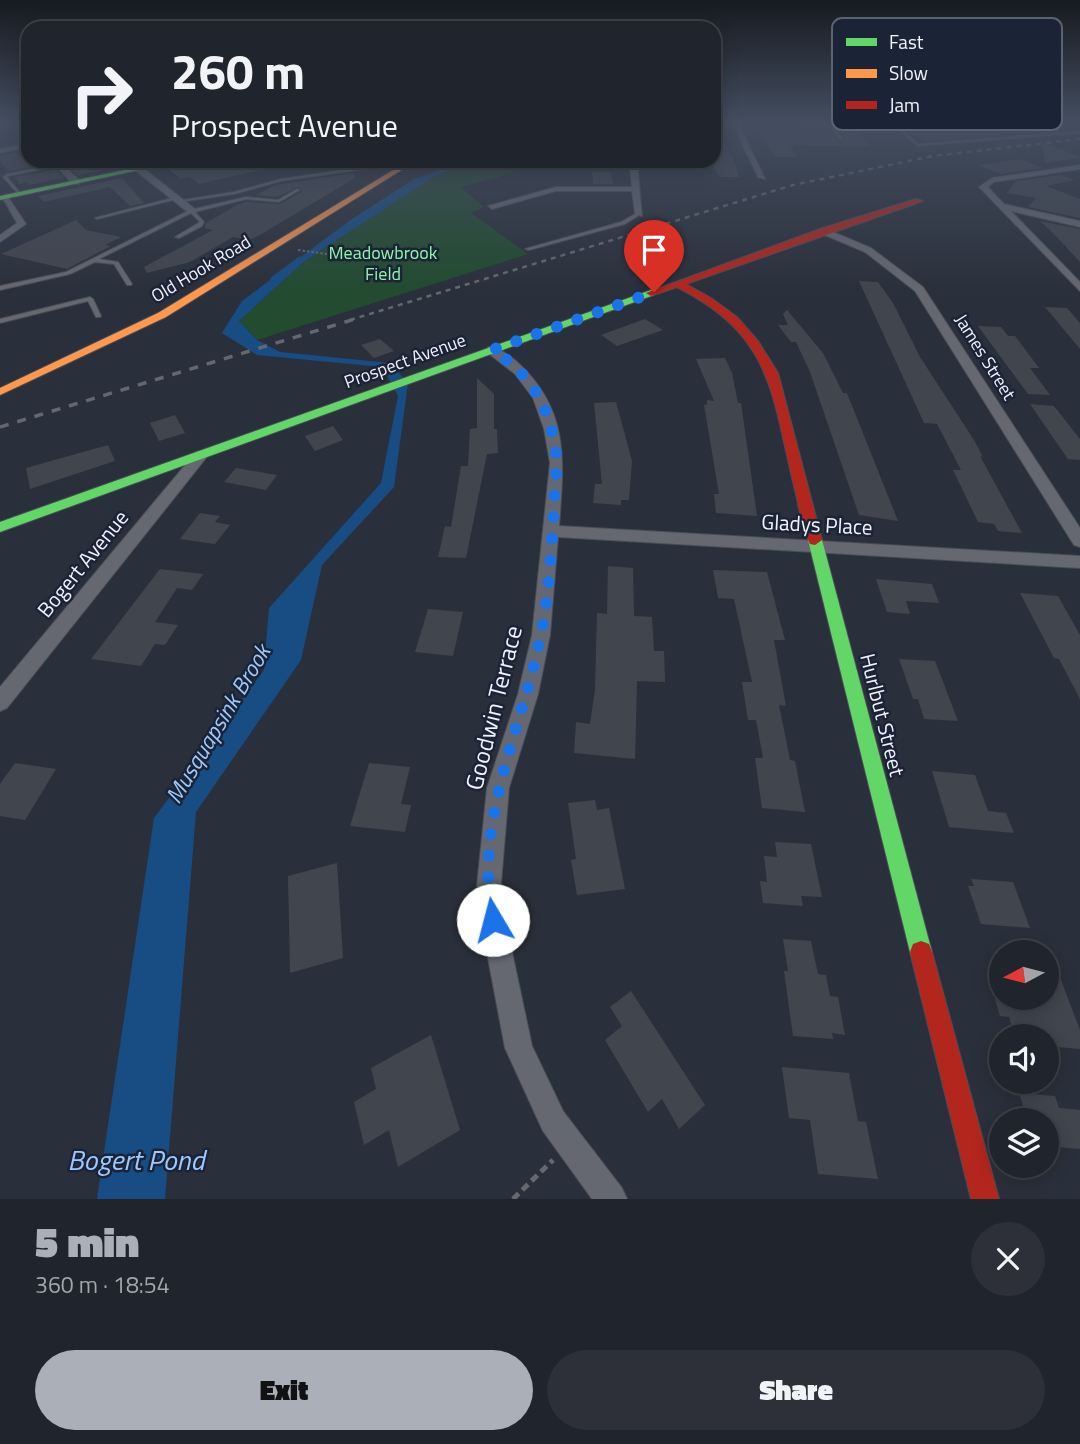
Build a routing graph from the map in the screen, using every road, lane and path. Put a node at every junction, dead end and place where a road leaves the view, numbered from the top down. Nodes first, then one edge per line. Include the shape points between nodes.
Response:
1 (5, 178) edge
2 (72, 178) edge
3 (96, 178) edge
4 (150, 178) edge
5 (295, 178) edge
6 (385, 178) edge
7 (635, 178) edge
8 (1009, 178) edge
9 (76, 182) junction
10 (636, 189) junction
11 (298, 190) dead end
12 (8, 196) edge
13 (177, 200) junction
14 (919, 201) dead end
15 (492, 206) dead end
16 (1000, 206) junction
17 (192, 211) junction
18 (639, 214) joint
19 (97, 218) dead end
20 (1080, 224) edge
21 (822, 231) junction
22 (177, 237) dead end
23 (0, 239) edge
24 (527, 249) dead end
25 (306, 251) dead end
26 (327, 254) dead end
27 (92, 260) junction
28 (677, 283) junction
29 (129, 284) dead end
30 (0, 288) edge
31 (1080, 288) edge
32 (99, 316) dead end
33 (0, 321) edge
34 (492, 350) junction
35 (0, 392) edge
36 (201, 455) junction
37 (0, 527) edge
38 (551, 531) junction
39 (1080, 541) edge
40 (817, 547) junction
41 (1080, 562) edge
42 (0, 702) edge
43 (570, 1144) junction
44 (513, 1199) edge
45 (611, 1199) edge
46 (985, 1199) edge

1 - 12 lane
2 - 9 street
3 - 9 street
4 - 13 street
5 - 13 lane
6 - 35 street, Old Hook Road via 162,315
7 - 10 street
8 - 16 street via 985,184 984,190
9 - 12 street
10 - 15 street via 556,189
10 - 18 street
11 - 17 lane via 279,201 246,198
12 - 23 street via 22,223
13 - 17 street
13 - 19 lane
14 - 21 street, Prospect Avenue
16 - 20 street
16 - 31 street
17 - 22 lane via 202,222
17 - 27 lane
18 - 24 lane via 624,223
21 - 28 street, Prospect Avenue
21 - 39 street, James Street via 888,263 924,296
25 - 26 path
27 - 29 lane via 116,263
27 - 30 lane via 68,273
28 - 34 street, Prospect Avenue
28 - 40 street, Hurlbut Street via 725,308 763,353
32 - 33 lane via 90,299
34 - 36 street, Prospect Avenue
34 - 38 street, Goodwin Terrace via 529,380 550,419 557,463
36 - 37 street, Prospect Avenue
36 - 42 street, Bogert Avenue
38 - 40 street, Gladys Place
38 - 43 street, Goodwin Terrace via 541,635 498,788 488,895 519,1048 552,1121
40 - 41 street, Gladys Place
40 - 46 street, Hurlbut Street
43 - 44 path
43 - 45 street, Goodwin Terrace

